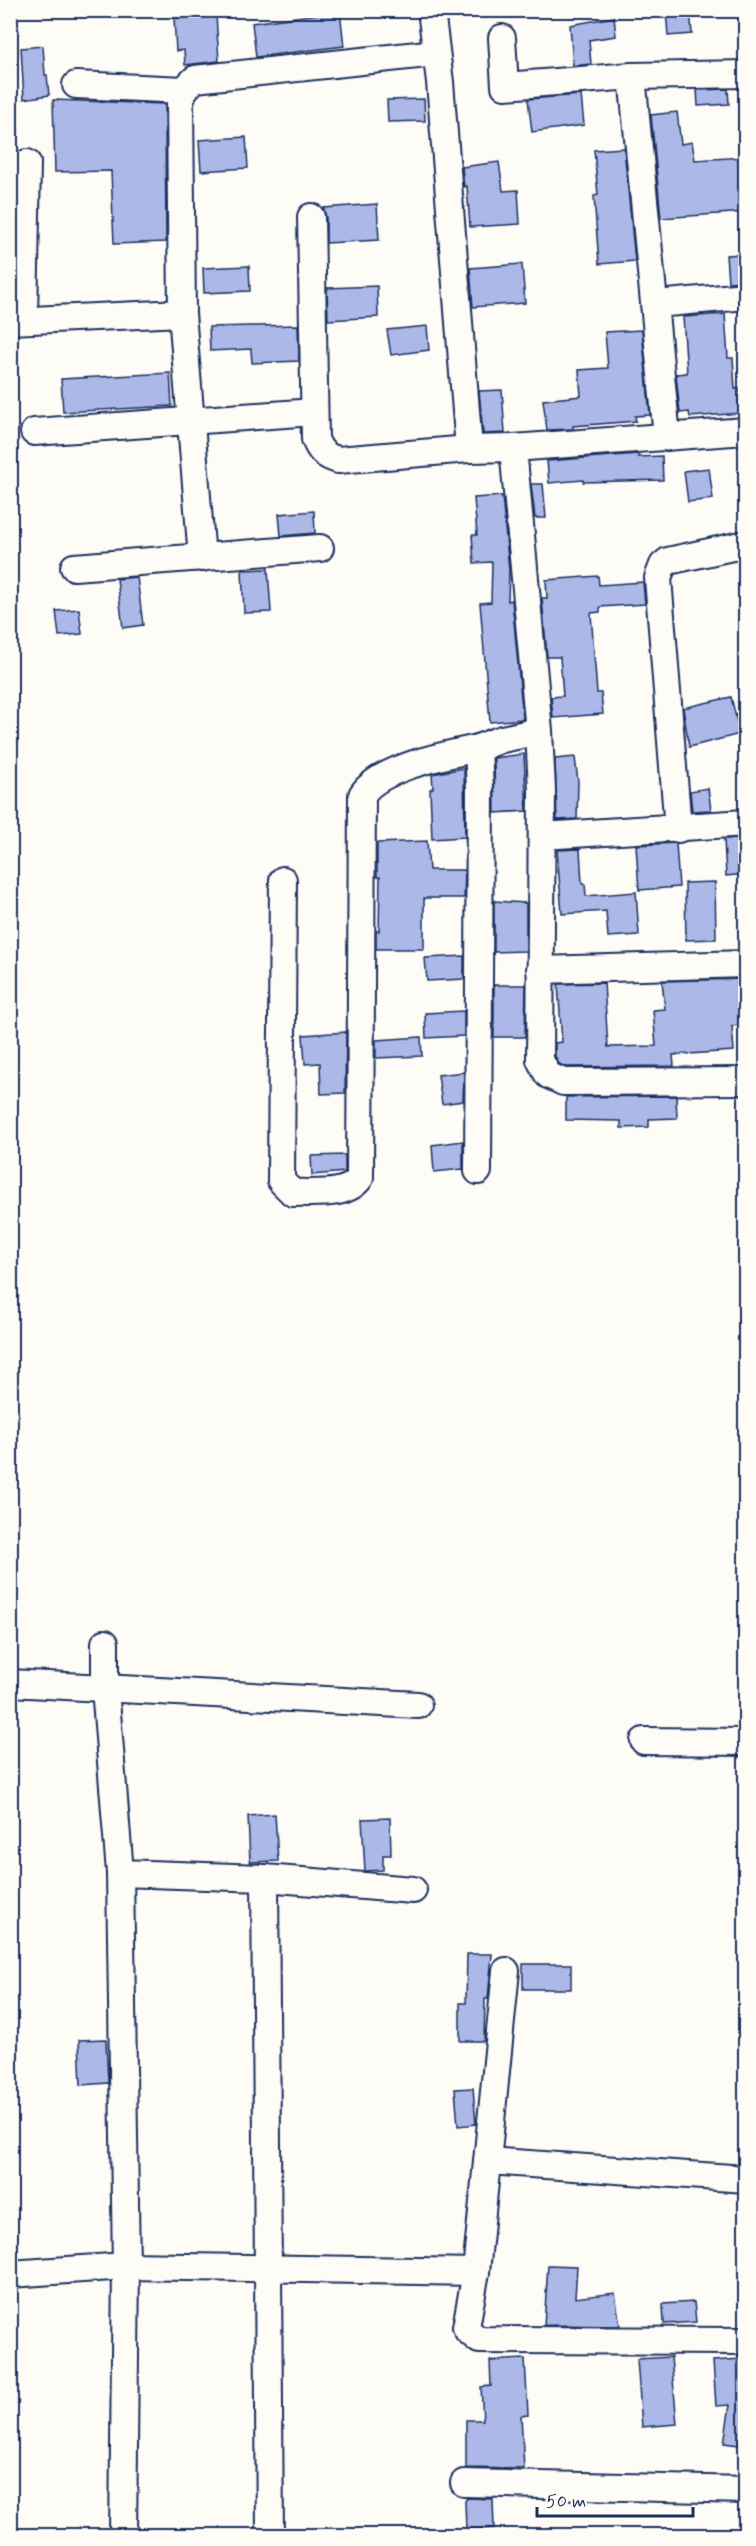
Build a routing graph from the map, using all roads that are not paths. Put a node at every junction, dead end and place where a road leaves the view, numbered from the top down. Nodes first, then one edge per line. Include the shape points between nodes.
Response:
1 (431, 10) edge
2 (502, 38) dead end
3 (436, 53) junction
4 (746, 75) edge
5 (632, 76) junction
6 (76, 85) dead end
7 (184, 90) junction
8 (27, 163) dead end
9 (311, 217) dead end
10 (746, 296) edge
11 (656, 304) junction
12 (182, 313) junction
13 (17, 320) edge
14 (314, 412) junction
15 (191, 421) junction
16 (746, 431) edge
17 (34, 432) dead end
18 (667, 437) junction
19 (513, 448) junction
20 (469, 449) junction
21 (746, 544) edge
22 (320, 548) dead end
23 (202, 558) junction
24 (74, 567) dead end
25 (539, 731) junction
26 (478, 748) junction
27 (746, 823) edge
28 (678, 829) junction
29 (542, 836) junction
30 (283, 880) dead end
31 (746, 964) edge
32 (540, 970) junction
33 (746, 1081) edge
34 (478, 1171) dead end
35 (105, 1643) dead end
36 (10, 1683) edge
37 (105, 1688) junction
38 (418, 1706) dead end
39 (644, 1741) dead end
40 (746, 1742) edge
41 (120, 1873) junction
42 (266, 1878) junction
43 (413, 1890) dead end
44 (506, 1971) dead end
45 (487, 2161) junction
46 (746, 2179) edge
47 (126, 2266) junction
48 (267, 2268) junction
49 (476, 2272) junction
50 (10, 2274) edge
51 (746, 2341) edge
52 (465, 2483) dead end
53 (746, 2490) edge
54 (123, 2535) edge
55 (270, 2535) edge

1 - 3 street
2 - 5 street via 505,86
3 - 7 street via 195,79
3 - 20 street
4 - 5 street
5 - 11 street
6 - 7 street
7 - 12 street via 180,102
8 - 13 street
9 - 14 street
10 - 11 street
11 - 18 street
12 - 13 street
12 - 15 street
14 - 15 street
14 - 20 street via 315,439 320,450 338,460
15 - 17 street
15 - 23 street
16 - 18 street
18 - 19 street
19 - 20 street
19 - 25 street
21 - 28 street via 668,561 658,578
22 - 23 street
23 - 24 street
25 - 26 street via 502,738
25 - 29 street
26 - 30 street via 425,759 373,782 362,795 360,1178 345,1190 293,1193 281,1181
26 - 34 street
27 - 28 street
28 - 29 street
29 - 32 street
31 - 32 street
32 - 33 street via 540,1060 548,1075 563,1082
35 - 37 street
36 - 37 street
37 - 38 street
37 - 41 street
39 - 40 street
41 - 42 street
41 - 47 street
42 - 43 street
42 - 48 street
44 - 45 street
45 - 46 street
45 - 49 street
47 - 48 street
47 - 50 street
47 - 54 street
48 - 49 street
48 - 55 street
49 - 51 street via 466,2327 479,2340
52 - 53 street

